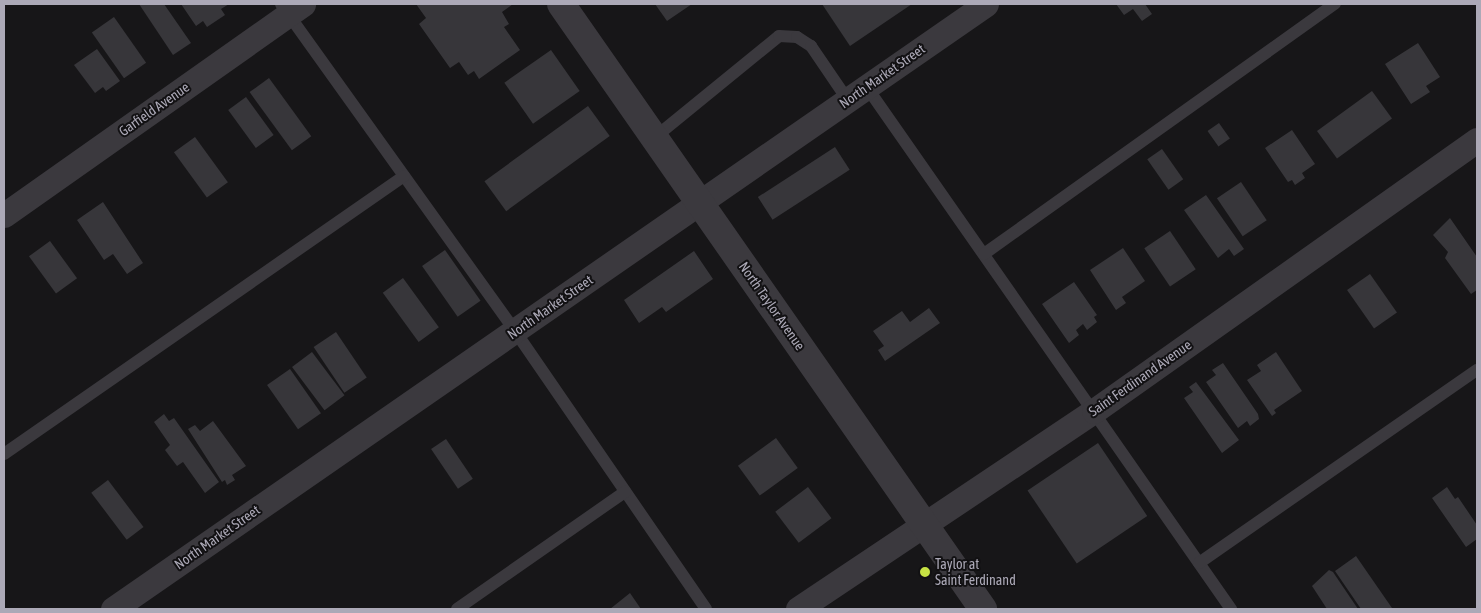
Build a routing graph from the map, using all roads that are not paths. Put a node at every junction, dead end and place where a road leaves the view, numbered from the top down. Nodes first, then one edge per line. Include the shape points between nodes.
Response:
1 (561, 4) edge
2 (986, 4) edge
3 (1335, 4) edge
4 (291, 7) edge
5 (857, 93) junction
6 (654, 138) junction
7 (1477, 140) edge
8 (404, 176) junction
9 (699, 202) junction
10 (4, 215) edge
11 (984, 254) junction
12 (515, 331) junction
13 (1477, 370) edge
14 (1094, 411) junction
15 (4, 454) edge
16 (625, 492) junction
17 (924, 525) junction
18 (1199, 563) junction
19 (113, 609) edge
20 (457, 609) edge
21 (706, 609) edge
22 (798, 609) edge
23 (982, 609) edge
24 (1231, 609) edge

1 - 6 street, North Taylor Avenue
2 - 5 street, North Market Street
3 - 11 lane
4 - 8 lane
4 - 10 street, Garfield Avenue
5 - 6 lane via 811,46 797,37 779,36
5 - 9 street, North Market Street
5 - 11 lane
6 - 9 street, North Taylor Avenue
7 - 14 street, Saint Ferdinand Avenue
8 - 12 lane
8 - 15 lane
9 - 12 street, North Market Street
9 - 17 street, North Taylor Avenue
11 - 14 lane
12 - 16 lane
12 - 19 street, North Market Street
13 - 18 lane
14 - 17 street, Saint Ferdinand Avenue
14 - 18 lane
16 - 20 lane
16 - 21 lane
17 - 22 street, Saint Ferdinand Avenue
17 - 23 street, North Taylor Avenue
18 - 24 lane

